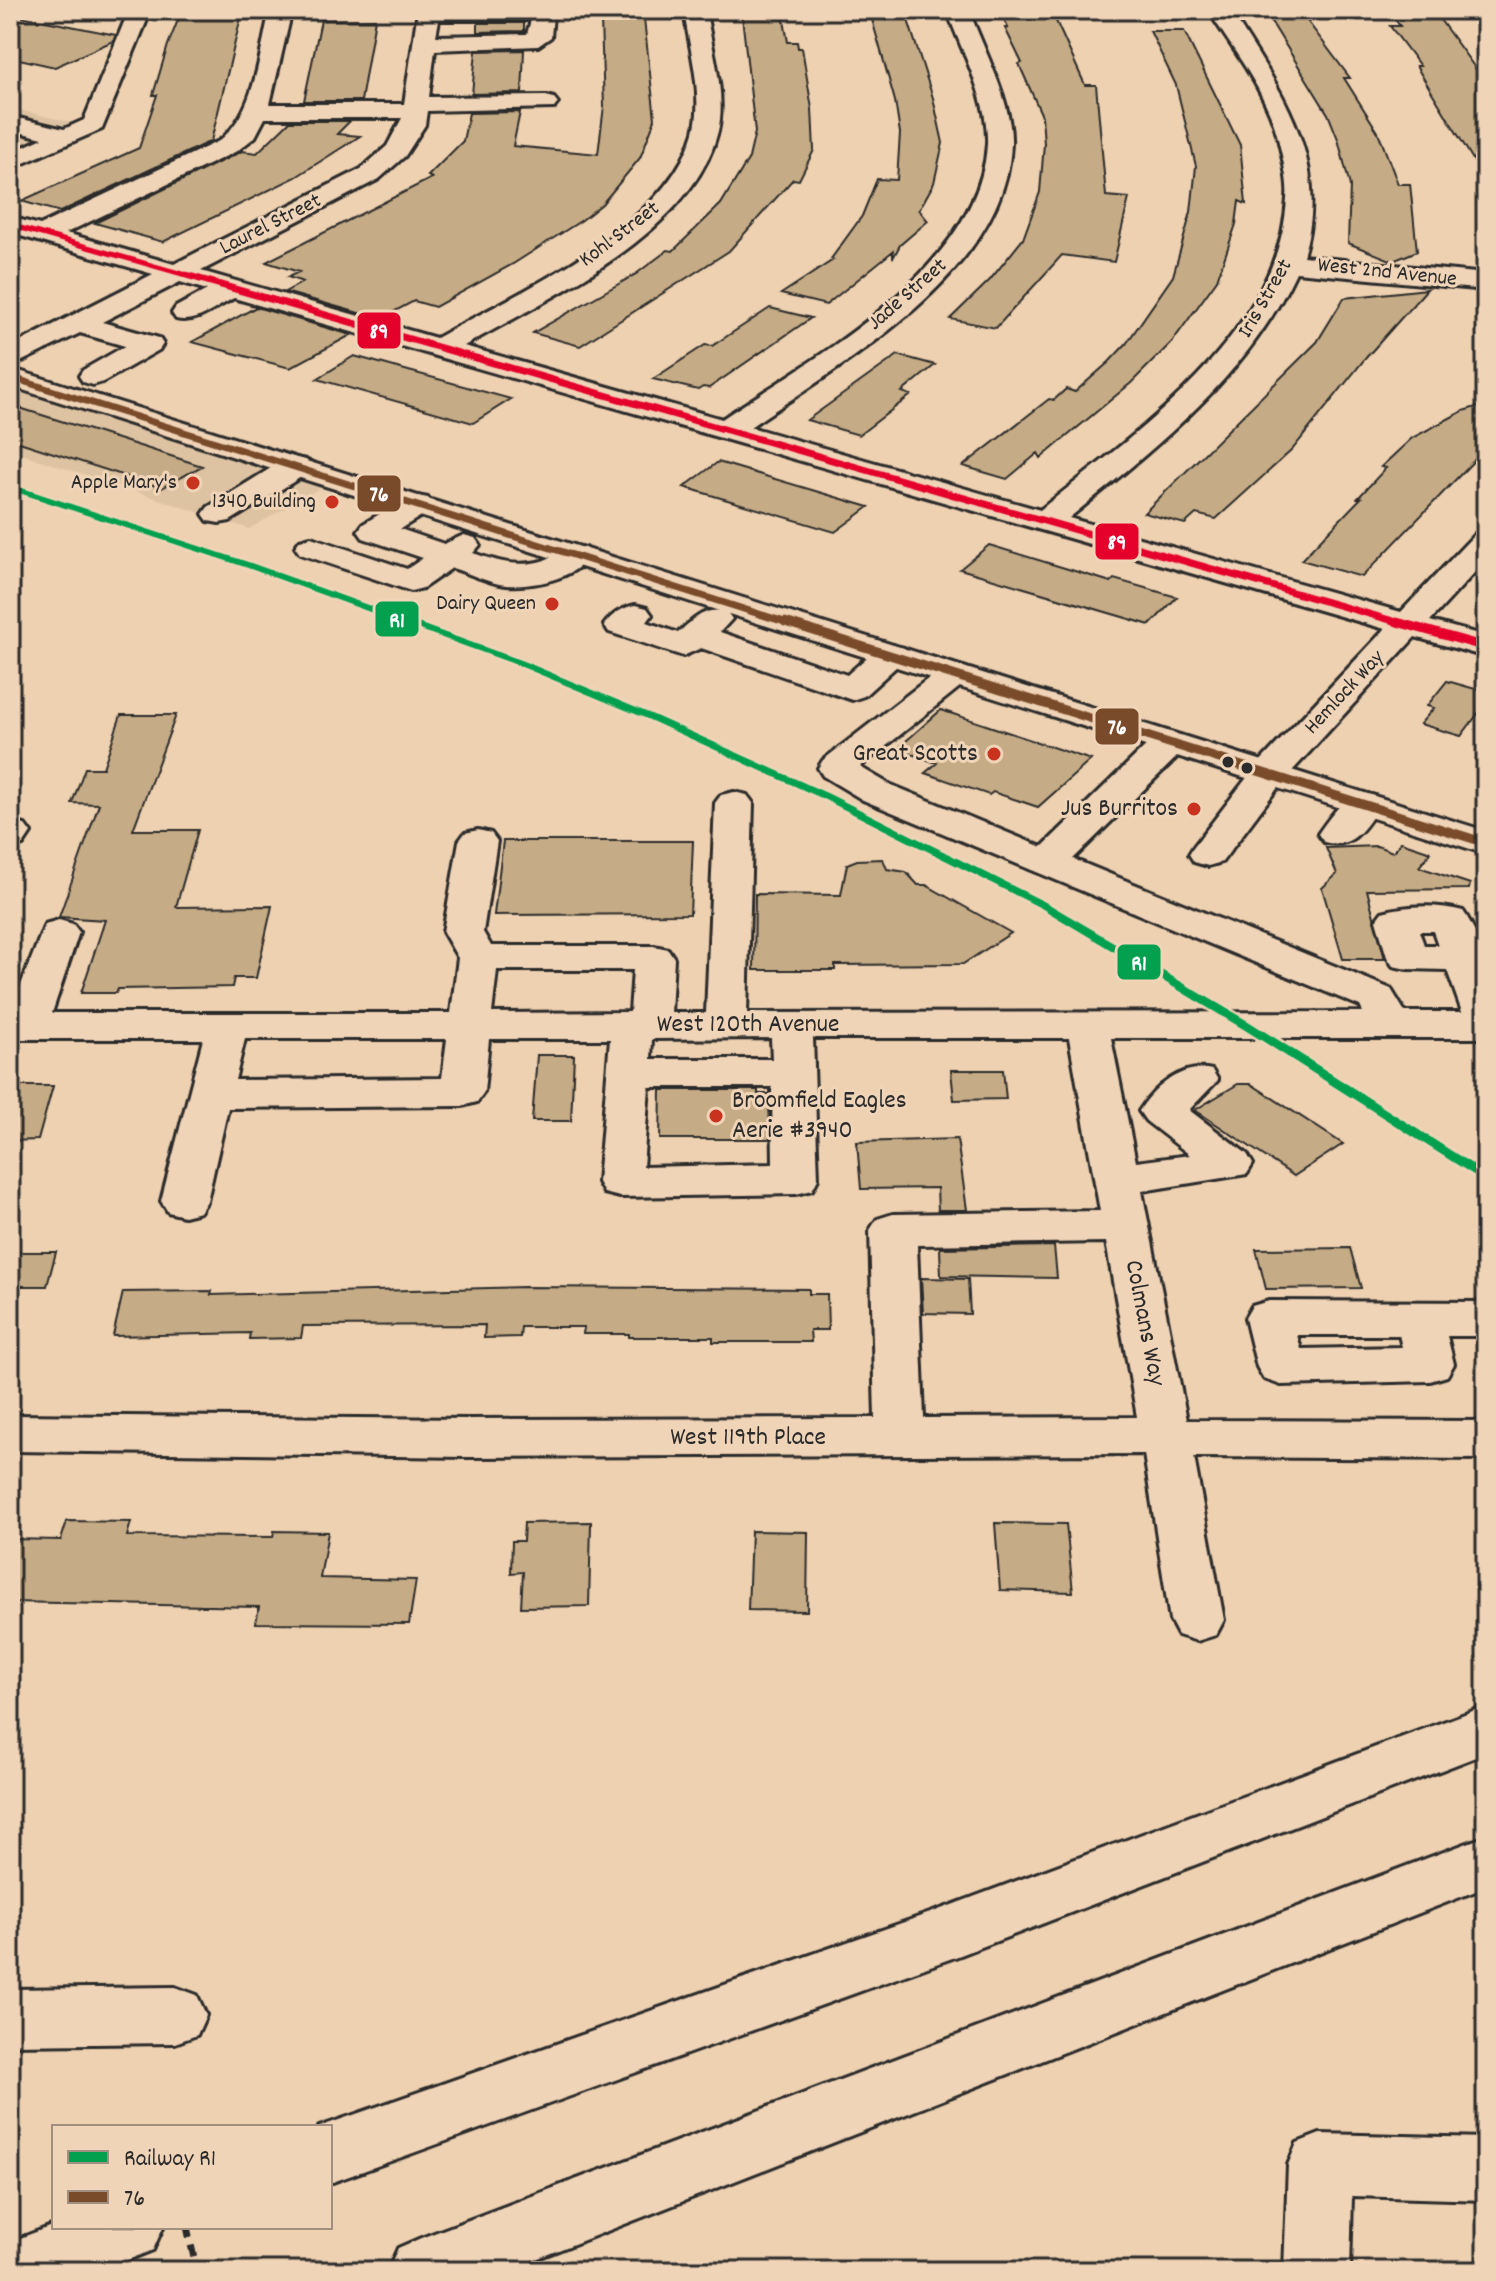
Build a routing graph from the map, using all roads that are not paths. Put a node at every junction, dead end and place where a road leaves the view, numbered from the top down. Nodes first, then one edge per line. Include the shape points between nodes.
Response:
1 (140, 10) edge
2 (281, 10) edge
3 (695, 10) edge
4 (958, 10) edge
5 (1219, 10) edge
6 (428, 12) edge
7 (423, 53) junction
8 (536, 62) dead end
9 (546, 103) dead end
10 (257, 111) junction
11 (413, 116) junction
12 (10, 123) edge
13 (37, 129) junction
14 (342, 130) dead end
15 (69, 137) junction
16 (10, 141) edge
17 (350, 155) dead end
18 (387, 160) junction
19 (10, 162) edge
20 (21, 230) edge
21 (113, 254) junction
22 (1289, 263) junction
23 (178, 273) junction
24 (1486, 282) edge
25 (231, 288) junction
26 (134, 295) junction
27 (186, 313) dead end
28 (67, 329) junction
29 (439, 348) junction
30 (15, 352) edge
31 (93, 376) junction
32 (726, 430) junction
33 (295, 467) junction
34 (417, 505) junction
35 (219, 514) dead end
36 (1046, 521) junction
37 (489, 528) junction
38 (1486, 541) edge
39 (311, 547) dead end
40 (575, 555) junction
41 (448, 556) junction
42 (732, 605) junction
43 (635, 615) dead end
44 (1408, 625) junction
45 (696, 635) junction
46 (1486, 647) edge
47 (892, 655) junction
48 (954, 675) junction
49 (1169, 744) junction
50 (1280, 762) junction
51 (734, 803) dead end
52 (1362, 804) junction
53 (1486, 813) edge
54 (1337, 834) dead end
55 (478, 841) dead end
56 (1486, 843) edge
57 (1208, 854) dead end
58 (1047, 863) junction
59 (1486, 920) edge
60 (59, 932) dead end
61 (1474, 945) edge
62 (478, 958) junction
63 (726, 1011) junction
64 (1486, 1023) edge
65 (641, 1024) junction
66 (792, 1024) junction
67 (227, 1025) junction
68 (340, 1025) junction
69 (468, 1025) junction
70 (835, 1025) junction
71 (18, 1026) edge
72 (1392, 1026) junction
73 (1088, 1027) junction
74 (628, 1073) junction
75 (793, 1073) junction
76 (1197, 1080) dead end
77 (328, 1093) junction
78 (210, 1094) junction
79 (1117, 1179) junction
80 (184, 1201) dead end
81 (1126, 1226) junction
82 (1418, 1318) dead end
83 (1486, 1319) edge
84 (10, 1433) edge
85 (900, 1437) junction
86 (1166, 1438) junction
87 (1486, 1440) edge
88 (1197, 1620) dead end
89 (1486, 1729) edge
90 (1486, 1861) edge
91 (175, 2015) dead end
92 (10, 2017) edge
93 (332, 2152) edge
94 (1486, 2169) edge
95 (125, 2229) edge
96 (19, 2271) edge
97 (421, 2271) edge
98 (1317, 2271) edge

1 - 15 street via 99,118
2 - 10 street
3 - 29 street, Kohl Street via 707,129 699,157 679,188 643,223 575,269
4 - 32 street, Jade Street via 999,144 994,178 977,220 949,260 904,304
5 - 22 street, Iris Street via 1290,137 1299,209
6 - 7 street
6 - 7 street via 542,15 540,37
7 - 8 street
7 - 11 street
9 - 11 street
10 - 11 street
10 - 20 street via 246,132 228,146
11 - 14 street
11 - 18 street, Laurel Street
12 - 13 street
13 - 15 street
13 - 16 street
15 - 19 street
17 - 18 street
18 - 23 street, Laurel Street via 349,186
20 - 21 street
21 - 23 street
21 - 26 street via 79,283
22 - 24 street, West 2nd Avenue
22 - 36 street, Iris Street via 1270,300 1216,373
23 - 25 street
23 - 26 street, Laurel Street
25 - 27 street
25 - 29 street
26 - 28 street, Laurel Street
28 - 30 street
28 - 31 street via 118,346
29 - 32 street
30 - 31 street
30 - 33 street
31 - 50 street
32 - 36 street
33 - 34 street
33 - 35 street
34 - 37 street
34 - 41 street via 362,528
36 - 44 street
37 - 40 street
37 - 41 street
38 - 44 street, Hemlock Way
39 - 41 street via 411,581
40 - 41 street via 549,571 506,575
40 - 42 street
42 - 45 street
42 - 47 street
43 - 45 street via 621,625 683,646
44 - 46 street
44 - 50 street, Hemlock Way
45 - 47 street via 837,684
47 - 48 street
48 - 49 street
48 - 58 street via 836,768 876,792
49 - 50 street
49 - 58 street
50 - 52 street
50 - 53 street
50 - 57 street, Hemlock Way
51 - 63 street
52 - 54 street
52 - 56 street
55 - 62 street via 463,932
58 - 72 street via 1376,998
59 - 61 street
60 - 71 street
61 - 64 street
62 - 65 street via 654,958
62 - 69 street
63 - 65 street, West 120th Avenue
63 - 66 street, West 120th Avenue
63 - 70 street via 834,998
64 - 72 street, West 120th Avenue
65 - 69 street, West 120th Avenue
65 - 74 street
66 - 70 street, West 120th Avenue
66 - 75 street
67 - 68 street, West 120th Avenue
67 - 71 street, West 120th Avenue
67 - 78 street
68 - 69 street, West 120th Avenue
68 - 77 street
69 - 77 street via 462,1092
70 - 73 street, West 120th Avenue
72 - 73 street, West 120th Avenue
73 - 79 street, Colmans Way
74 - 75 street
74 - 75 street via 620,1182 796,1179
76 - 79 street via 1161,1111 1231,1164
77 - 78 street
78 - 80 street
79 - 81 street, Colmans Way
81 - 85 street via 893,1230
81 - 86 street, Colmans Way
82 - 83 street
84 - 85 street, West 119th Place
85 - 86 street, West 119th Place
86 - 87 street, West 119th Place
86 - 88 street, Colmans Way
89 - 93 street via 937,1937
90 - 97 street
91 - 92 street
94 - 98 street via 1320,2165
95 - 96 street

